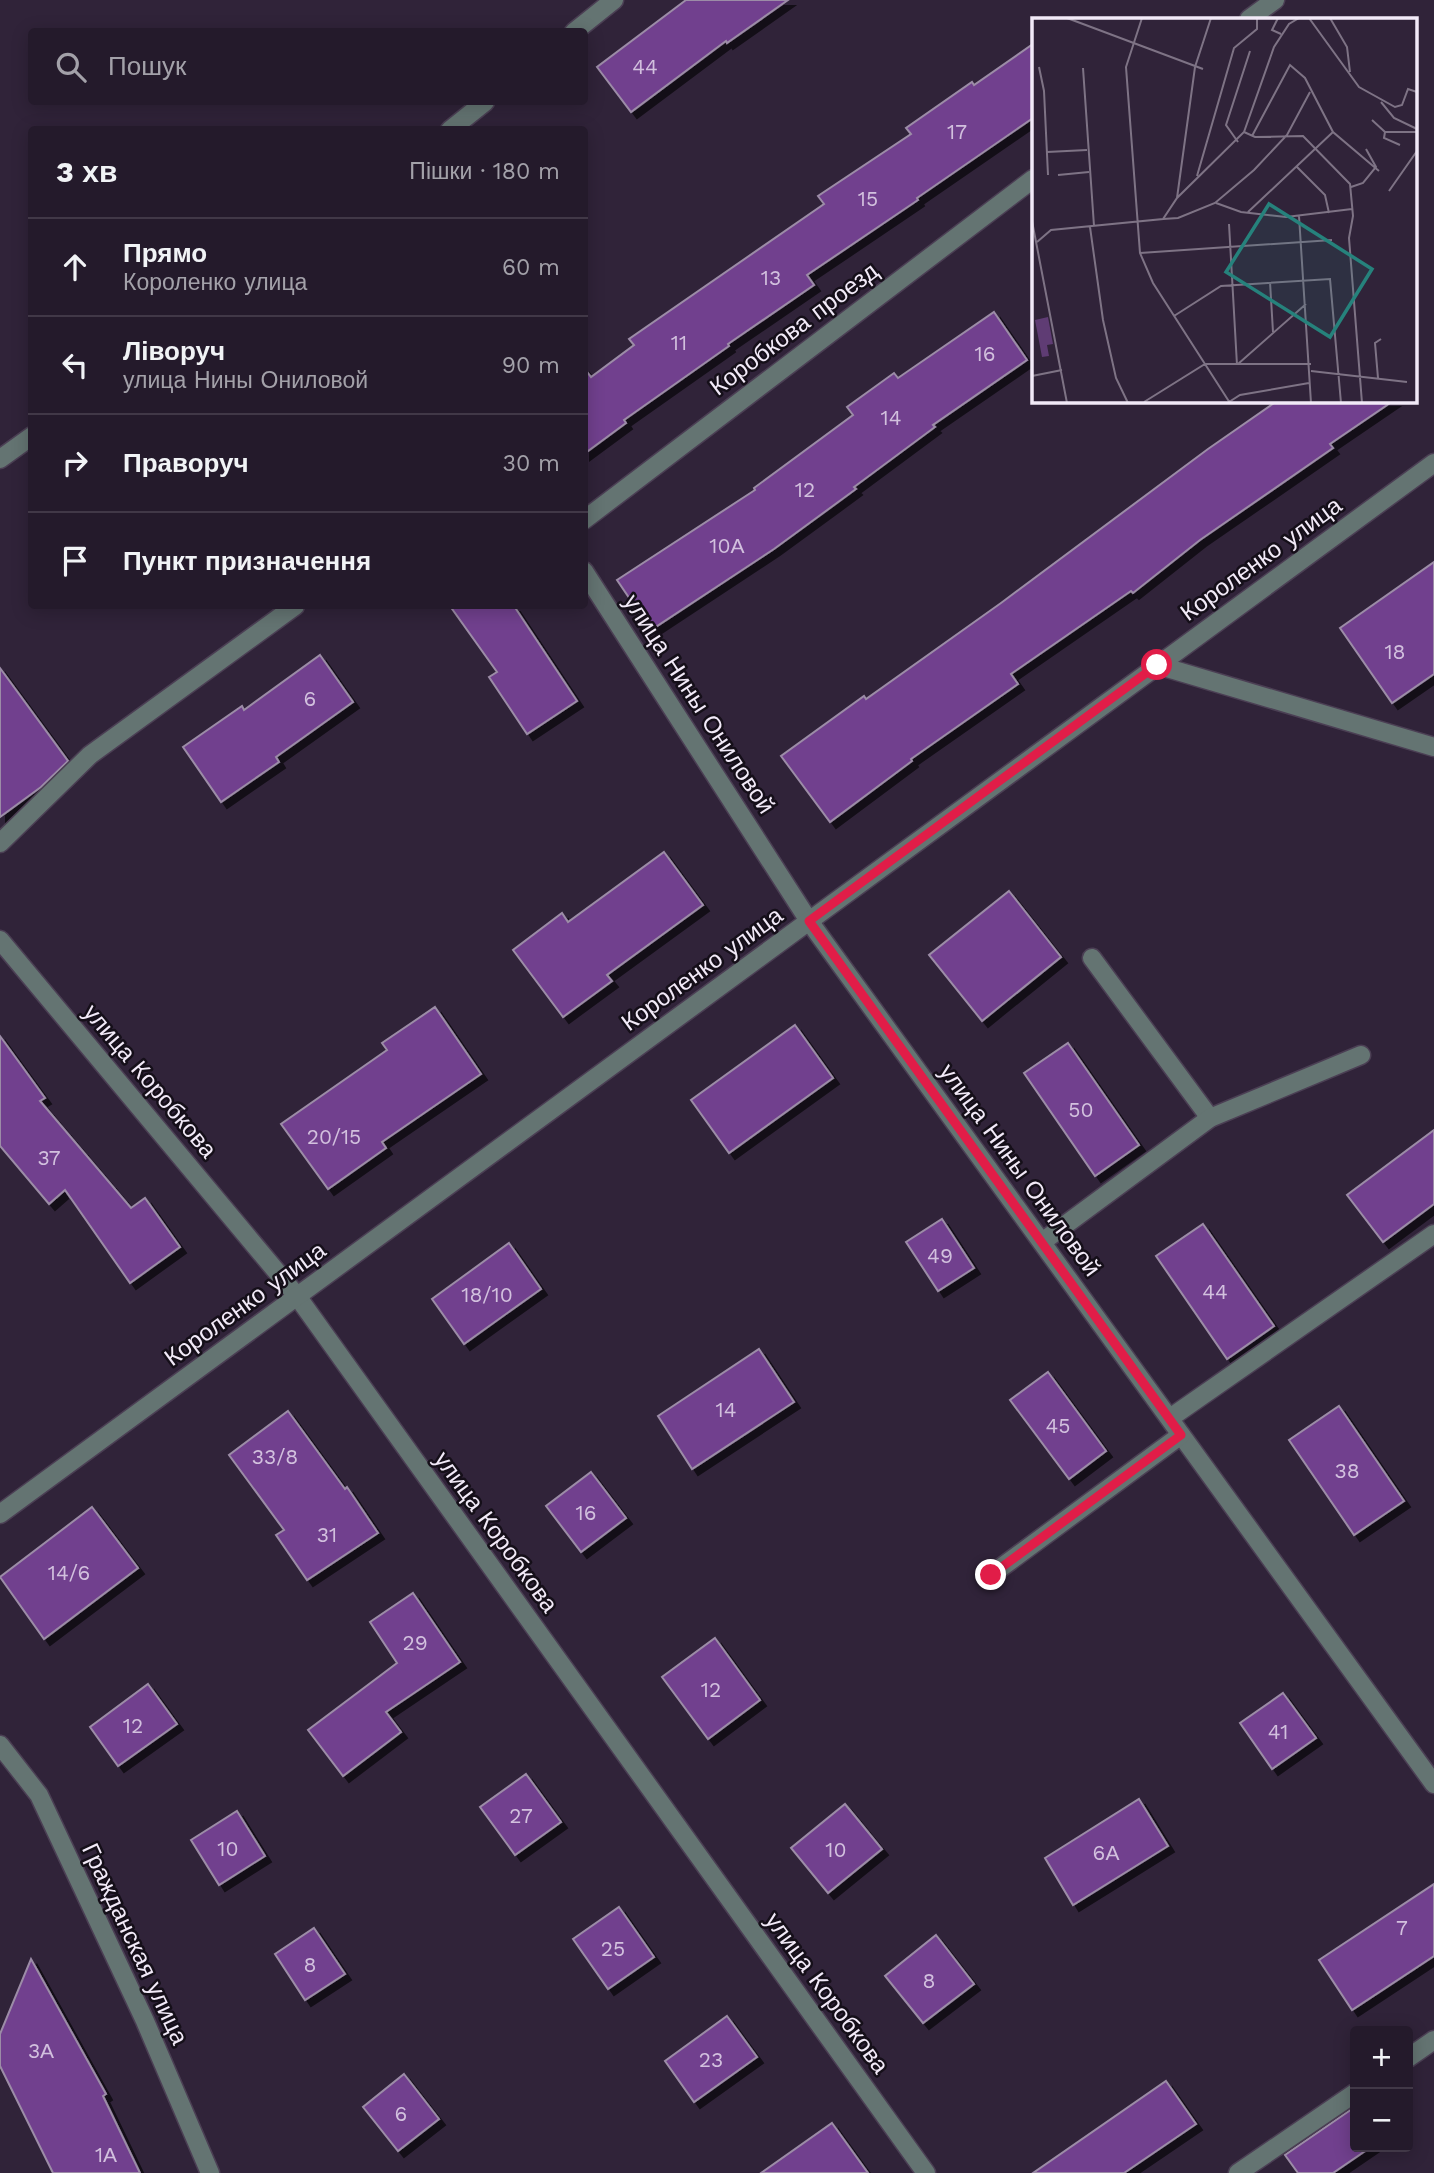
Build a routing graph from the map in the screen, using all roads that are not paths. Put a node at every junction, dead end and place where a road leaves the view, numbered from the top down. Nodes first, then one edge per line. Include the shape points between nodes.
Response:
1 (614, 0) edge
2 (1275, 0) edge
3 (1251, 18) edge
4 (579, 28) edge
5 (481, 105) edge
6 (455, 126) edge
7 (1032, 180) edge
8 (28, 439) edge
9 (0, 458) edge
10 (1434, 463) edge
11 (588, 517) edge
12 (588, 577) edge
13 (291, 609) edge
14 (1157, 665) junction
15 (1434, 747) edge
16 (0, 842) edge
17 (809, 921) junction
18 (0, 940) edge
19 (1092, 958) dead end
20 (1361, 1055) dead end
21 (1210, 1118) junction
22 (1434, 1234) edge
23 (1042, 1242) junction
24 (297, 1296) junction
25 (1170, 1418) junction
26 (1181, 1435) junction
27 (0, 1514) edge
28 (991, 1575) dead end
29 (0, 1745) edge
30 (1434, 1784) edge
31 (1434, 2040) edge
32 (1413, 2054) edge
33 (1350, 2096) edge
34 (210, 2173) edge
35 (926, 2173) edge
36 (1238, 2173) edge

1 - 4 street
2 - 3 street
5 - 6 street
7 - 11 street, Коробкова проезд
8 - 9 street
10 - 14 street, Короленко улица
12 - 17 street, улица Нины Ониловой
13 - 16 street via 90,755
14 - 15 street
14 - 17 street, Короленко улица
17 - 23 street, улица Нины Ониловой
17 - 24 street, Короленко улица
18 - 24 street, улица Коробкова
19 - 21 street
20 - 21 street
21 - 23 street
22 - 25 street
23 - 25 street, улица Нины Ониловой
24 - 27 street, Короленко улица
24 - 35 street, улица Коробкова
25 - 26 street, улица Нины Ониловой
26 - 28 street
26 - 30 street, улица Нины Ониловой
29 - 34 street, Гражданская улица via 39,1795
31 - 32 street
33 - 36 street

